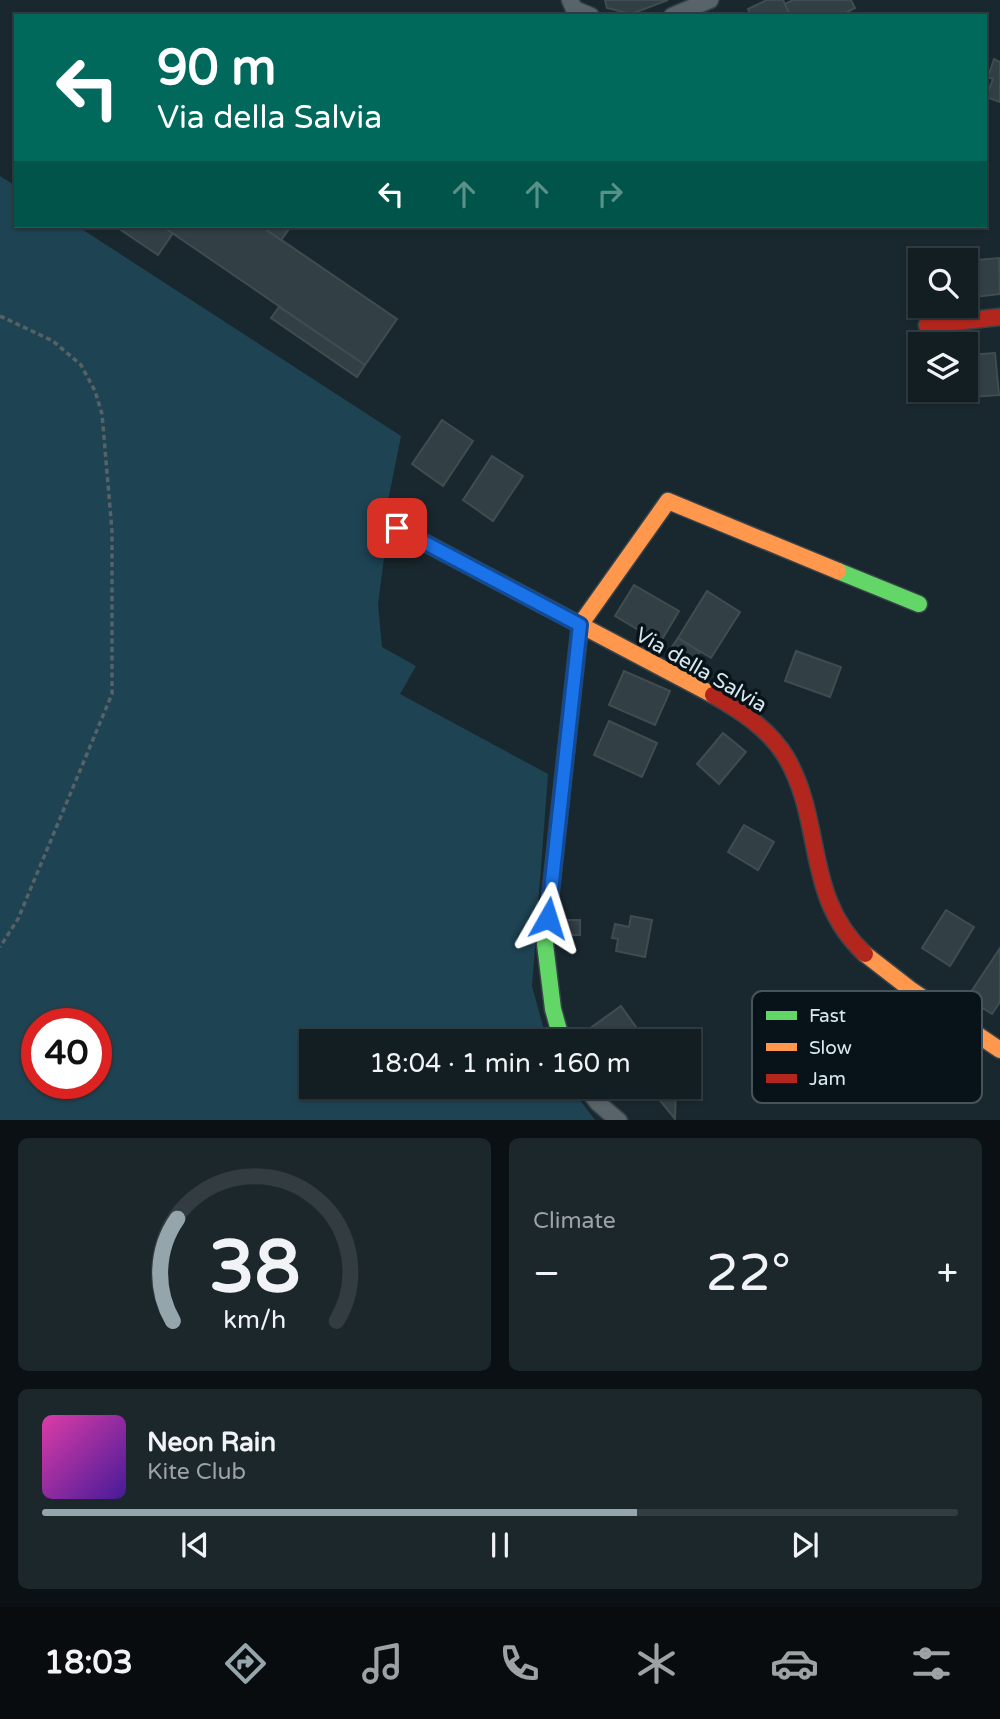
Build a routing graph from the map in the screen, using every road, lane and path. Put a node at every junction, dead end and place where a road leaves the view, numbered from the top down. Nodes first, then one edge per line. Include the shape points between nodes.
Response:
1 (570, 0) edge
2 (710, 0) edge
3 (587, 14) edge
4 (677, 14) edge
5 (0, 316) edge
6 (1000, 317) edge
7 (927, 325) dead end
8 (397, 528) dead end
9 (919, 604) dead end
10 (580, 625) junction
11 (0, 947) edge
12 (916, 991) edge
13 (559, 1029) edge
14 (982, 1037) edge
15 (1000, 1050) edge
16 (598, 1099) edge
17 (618, 1120) edge

1 - 3 street via 573,9
2 - 4 street
5 - 11 path via 54,341 81,365 102,414 112,531 112,694 18,919
6 - 7 street
8 - 10 street, Via della Salvia
9 - 10 street via 668,500
10 - 12 street, Via della Salvia via 713,697 769,735 800,781 821,884 836,922 873,961
10 - 13 street via 545,944
14 - 15 street, Via della Salvia
16 - 17 street

